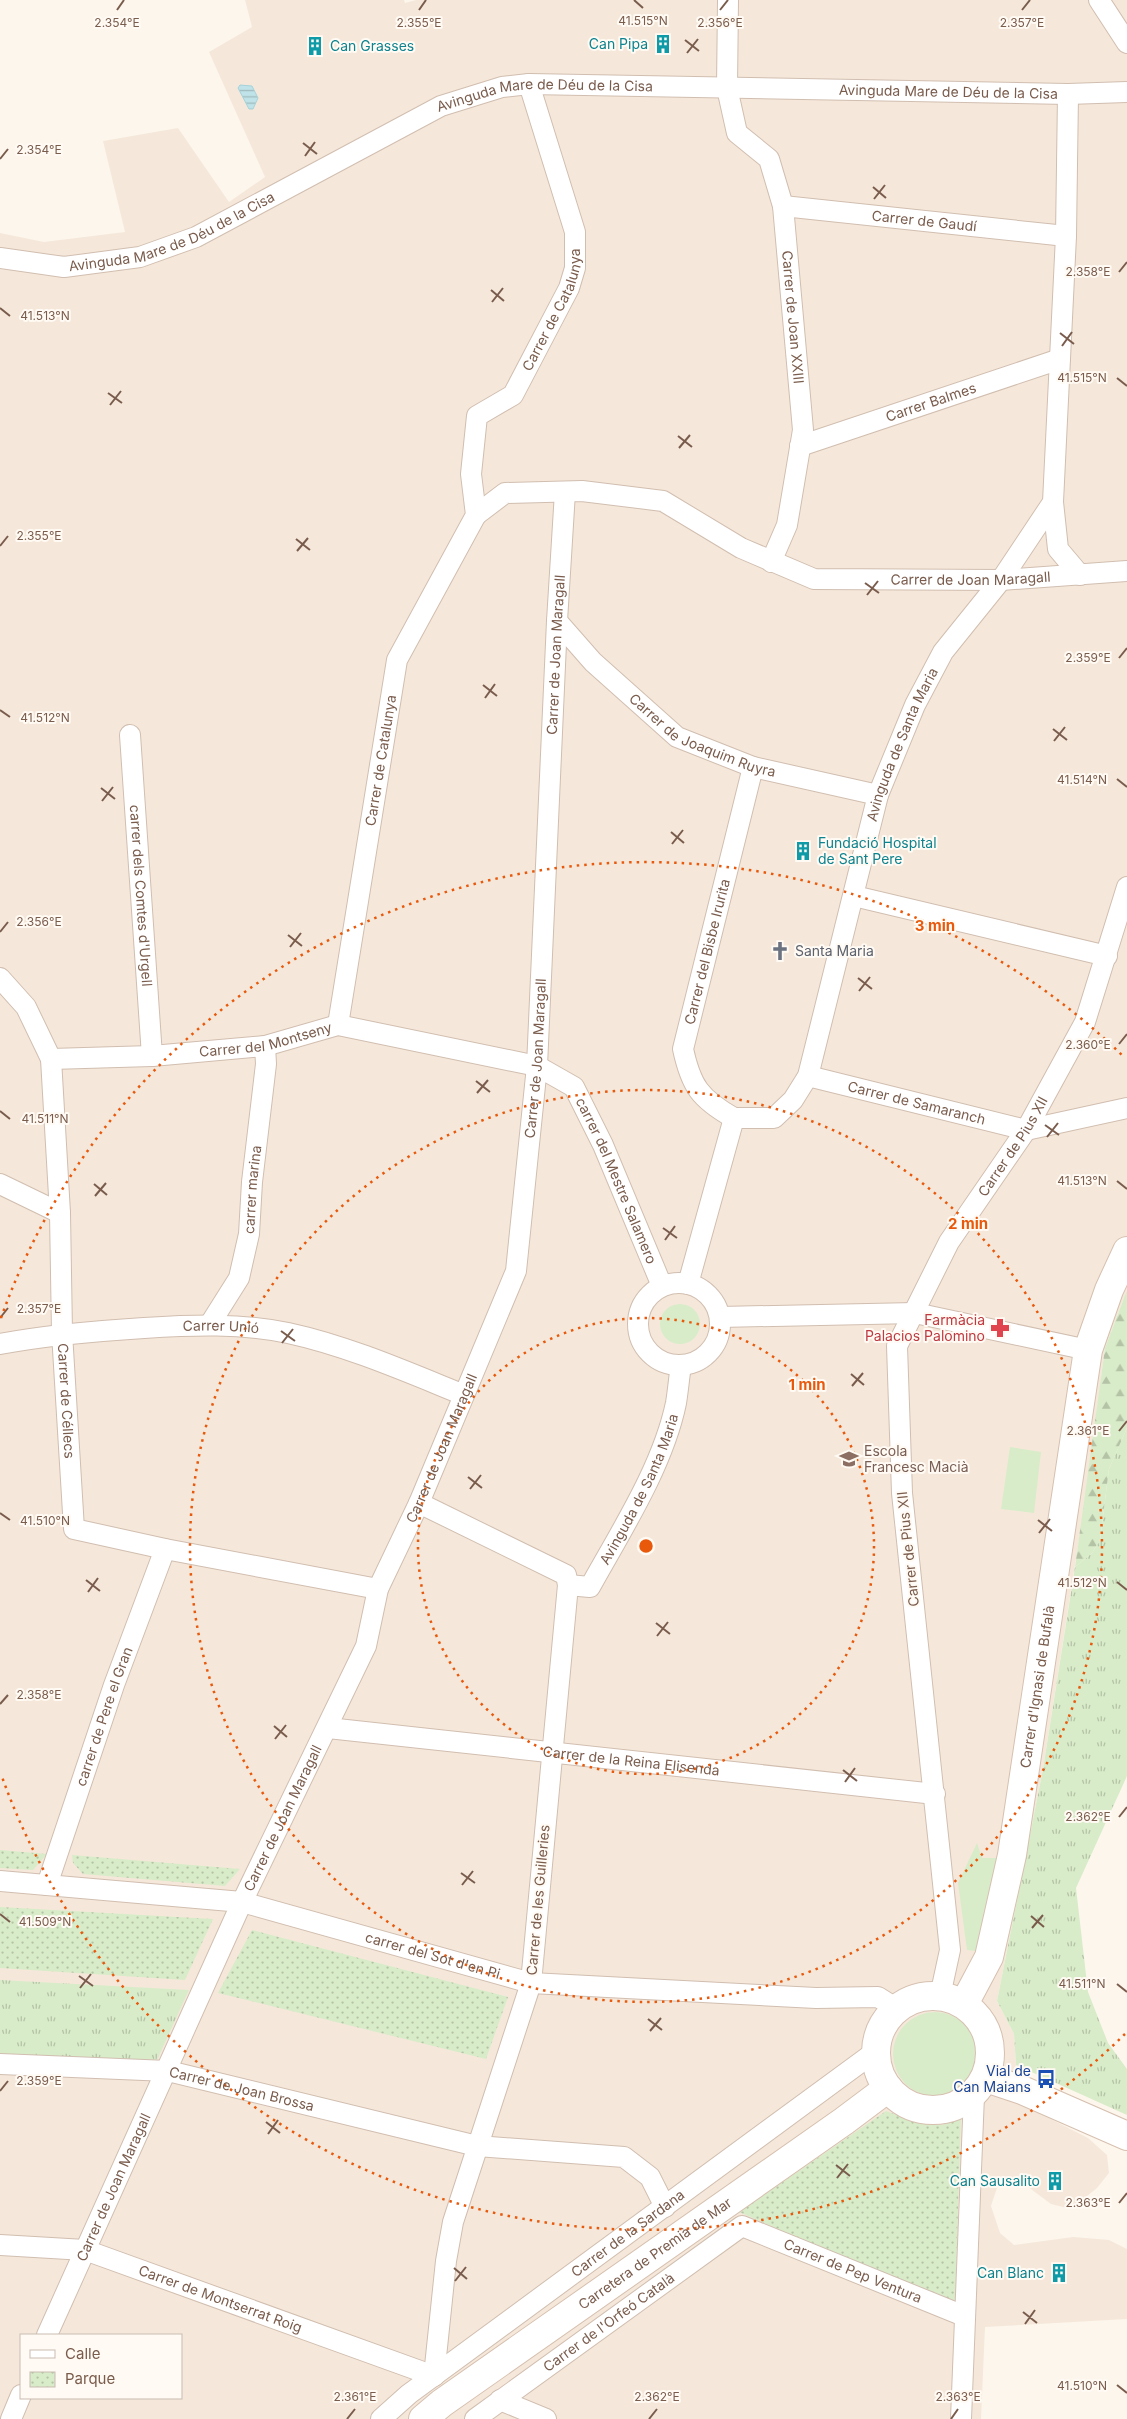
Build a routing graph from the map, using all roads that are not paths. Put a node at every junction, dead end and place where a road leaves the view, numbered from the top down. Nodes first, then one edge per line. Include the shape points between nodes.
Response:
1 (728, 0) edge
2 (1099, 0) edge
3 (1127, 43) edge
4 (529, 84) junction
5 (727, 88) junction
6 (1127, 92) edge
7 (1068, 94) junction
8 (783, 206) junction
9 (1066, 236) junction
10 (0, 258) edge
11 (1060, 359) junction
12 (800, 446) junction
13 (565, 492) junction
14 (505, 493) joint
15 (1053, 502) junction
16 (476, 515) junction
17 (771, 562) junction
18 (1127, 571) edge
19 (1080, 575) junction
20 (1001, 580) junction
21 (557, 621) junction
22 (130, 735) dead end
23 (753, 768) junction
24 (878, 795) junction
25 (1127, 887) edge
26 (854, 896) junction
27 (1107, 956) junction
28 (0, 978) edge
29 (338, 1025) junction
30 (265, 1046) junction
31 (152, 1056) junction
32 (51, 1059) junction
33 (537, 1066) junction
34 (808, 1076) junction
35 (1127, 1108) edge
36 (734, 1118) junction
37 (1026, 1130) junction
38 (0, 1184) edge
39 (60, 1213) junction
40 (1127, 1251) edge
41 (688, 1284) junction
42 (662, 1286) junction
43 (915, 1313) junction
44 (720, 1317) junction
45 (210, 1324) junction
46 (62, 1333) junction
47 (0, 1344) edge
48 (1088, 1350) junction
49 (681, 1365) junction
50 (464, 1395) junction
51 (419, 1503) junction
52 (165, 1549) junction
53 (568, 1585) junction
54 (378, 1588) junction
55 (328, 1728) junction
56 (551, 1751) junction
57 (934, 1794) junction
58 (0, 1881) edge
59 (47, 1885) junction
60 (242, 1902) junction
61 (530, 1983) junction
62 (952, 2000) junction
63 (897, 2009) junction
64 (876, 2051) junction
65 (0, 2064) edge
66 (168, 2071) junction
67 (980, 2086) junction
68 (888, 2088) junction
69 (1127, 2136) edge
70 (477, 2146) junction
71 (665, 2207) junction
72 (742, 2226) joint
73 (0, 2245) edge
74 (85, 2250) junction
75 (964, 2316) junction
76 (47, 2334) edge
77 (434, 2376) junction
78 (20, 2397) edge
79 (500, 2400) junction
80 (11, 2419) edge
81 (381, 2419) edge
82 (423, 2419) edge
83 (475, 2419) edge
84 (546, 2419) edge
85 (962, 2419) edge

1 - 5 street, Carrer de Joan XXIII
2 - 3 street
4 - 5 street, Avinguda Mare de Déu de la Cisa
4 - 10 street, Avinguda Mare de Déu de la Cisa via 502,87 441,106 196,237 140,257 64,267
4 - 16 street, Carrer de Catalunya via 575,232 574,268 569,288 513,395 478,416 470,474
5 - 7 street, Avinguda Mare de Déu de la Cisa
5 - 8 street, Carrer de Joan XXIII via 737,134 769,159
6 - 7 street, Avinguda Mare de Déu de la Cisa
7 - 9 street
8 - 9 street, Carrer de Gaudí
8 - 12 street, Carrer de Joan XXIII via 803,430
9 - 11 street
11 - 12 street, Carrer Balmes
11 - 15 street
12 - 17 street, Carrer de Joan XXIII via 787,525
13 - 14 street, Carrer de Joan Maragall
13 - 17 street, Carrer de Joan Maragall via 582,491 663,501 741,548
13 - 21 street, Carrer de Joan Maragall
14 - 16 street, Carrer de Catalunya
15 - 19 street via 1058,549
15 - 20 street, Avinguda de Santa Maria
16 - 29 street, Carrer de Catalunya via 398,660
17 - 20 street, Carrer de Joan Maragall via 814,579
18 - 19 street, Carrer de Joan Maragall
19 - 20 street, Carrer de Joan Maragall
20 - 24 street, Avinguda de Santa Maria via 943,652 915,705
21 - 23 street, Carrer de Joaquim Ruyra via 593,662 677,737
21 - 33 street, Carrer de Joan Maragall
22 - 31 street, carrer dels Comtes d'Urgell
23 - 24 street, Carrer de Joaquim Ruyra
23 - 36 street, Carrer del Bisbe Irurita via 683,1049 688,1075 702,1095
24 - 26 street, Avinguda de Santa Maria
25 - 27 street, Carrer de Pius XII
26 - 27 street
26 - 34 street, Avinguda de Santa Maria
27 - 37 street, Carrer de Pius XII via 1085,1022
28 - 32 street, Carrer de Céllecs via 26,1008
29 - 30 street, Carrer del Montseny
29 - 33 street, Carrer del Montseny
30 - 31 street, Carrer del Montseny
30 - 45 street, carrer marina via 250,1234 239,1278
31 - 32 street, Carrer del Montseny
32 - 39 street, Carrer de Céllecs
33 - 42 street, carrer del Mestre Salamero via 574,1087 603,1146
33 - 50 street, Carrer de Joan Maragall via 516,1271
34 - 36 street, Avinguda de Santa Maria via 793,1100 774,1118
34 - 37 street, Carrer de Samaranch
35 - 37 street
36 - 41 street
37 - 43 street, Carrer de Pius XII via 949,1242
38 - 39 street
39 - 46 street, Carrer de Céllecs
40 - 48 street, Carrer d'Ignasi de Bufalà
41 - 42 street
41 - 44 street via 706,1294
42 - 49 street via 648,1297 640,1311 638,1327 641,1340 649,1353 661,1361
43 - 44 street
43 - 48 street
43 - 57 street, Carrer de Pius XII via 897,1346 902,1492
44 - 49 street via 720,1333 714,1348 702,1359
45 - 46 street, Carrer Unió
45 - 50 street, Carrer Unió via 288,1333 334,1346
46 - 47 street, Carrer Unió
46 - 52 street, Carrer de Céllecs via 74,1529
48 - 62 street, Carrer d'Ignasi de Bufalà via 1012,1855 989,1958
49 - 53 street, Avinguda de Santa Maria via 676,1404 659,1454 630,1514 590,1587
50 - 51 street, Carrer de Joan Maragall
51 - 53 street via 566,1575
51 - 54 street, Carrer de Joan Maragall
52 - 54 street, Carrer de Céllecs
52 - 59 street, carrer de Pere el Gran via 114,1685
53 - 56 street, Carrer de les Guilleries
54 - 55 street, Carrer de Joan Maragall via 366,1646
55 - 56 street, Carrer de la Reina Elisenda
55 - 60 street, Carrer de Joan Maragall
56 - 57 street, Carrer de la Reina Elisenda
56 - 61 street, Carrer de les Guilleries
57 - 62 street, Carrer de Pius XII
58 - 59 street, carrer del Sot d'en Pi
59 - 60 street, carrer del Sot d'en Pi
60 - 61 street, carrer del Sot d'en Pi
60 - 66 street, Carrer de Joan Maragall
61 - 63 street, carrer del Sot d'en Pi via 816,1998 878,1997
61 - 70 street, Carrer de les Guilleries
62 - 63 street via 925,1996
62 - 67 street via 975,2013 985,2027 990,2061
63 - 64 street via 886,2020
64 - 68 street via 877,2064
64 - 71 street, Carrer de la Sardana
65 - 66 street, Carrer de Joan Brossa
66 - 70 street, Carrer de Joan Brossa
66 - 74 street, Carrer de Joan Maragall
67 - 68 street via 958,2106 940,2110 922,2110 904,2103
67 - 69 street via 1022,2090
67 - 75 street
68 - 82 street, Carretera de Premià de Mar
70 - 71 street, Carrer de Joan Brossa via 624,2157 650,2177
70 - 77 street, Carrer de les Guilleries via 452,2222
71 - 77 street, Carrer de la Sardana
72 - 75 street, Carrer de Pep Ventura
72 - 79 street, Carrer de l'Orfeó Català
73 - 74 street, Carrer de Montserrat Roig
74 - 76 street, Carrer de Joan Maragall
74 - 77 street, Carrer de Montserrat Roig
75 - 85 street
77 - 81 street, Carrer de la Sardana
78 - 80 street
79 - 83 street, Carrer de l'Orfeó Català
79 - 84 street

